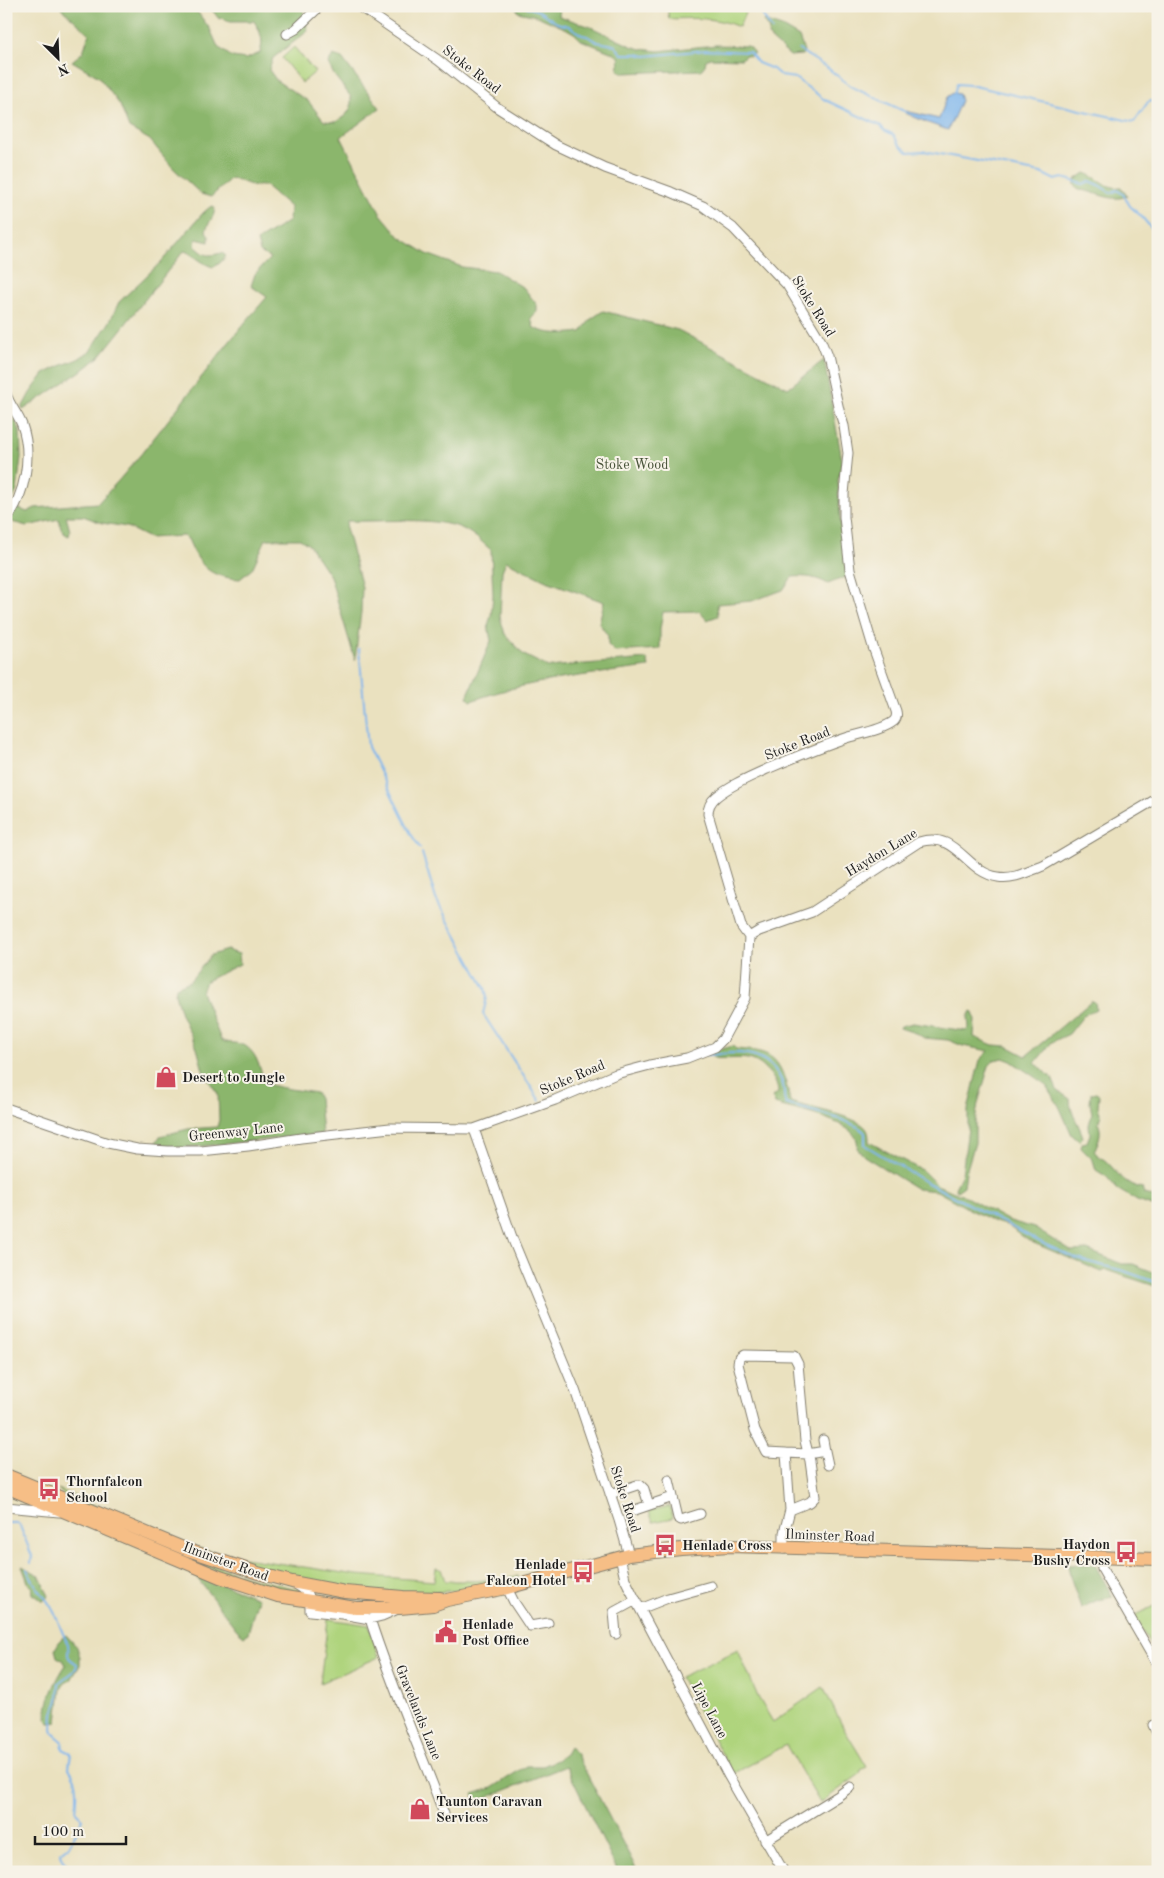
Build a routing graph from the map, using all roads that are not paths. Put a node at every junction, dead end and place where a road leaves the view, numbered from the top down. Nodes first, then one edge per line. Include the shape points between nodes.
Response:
1 (320, 6) edge
2 (358, 6) edge
3 (287, 34) dead end
4 (6, 394) edge
5 (6, 520) edge
6 (1158, 798) edge
7 (749, 937) junction
8 (6, 1108) edge
9 (474, 1129) junction
10 (823, 1440) dead end
11 (825, 1452) junction
12 (786, 1453) junction
13 (808, 1454) junction
14 (828, 1465) dead end
15 (6, 1475) edge
16 (669, 1480) dead end
17 (6, 1487) edge
18 (610, 1494) junction
19 (673, 1497) junction
20 (649, 1505) junction
21 (6, 1507) edge
22 (635, 1510) dead end
23 (790, 1510) junction
24 (64, 1512) junction
25 (700, 1514) dead end
26 (784, 1549) junction
27 (624, 1556) junction
28 (1101, 1557) junction
29 (1158, 1560) edge
30 (292, 1582) junction
31 (712, 1586) dead end
32 (507, 1588) junction
33 (325, 1589) junction
34 (311, 1600) junction
35 (447, 1600) junction
36 (636, 1600) junction
37 (400, 1608) junction
38 (640, 1609) junction
39 (370, 1619) junction
40 (548, 1623) dead end
41 (616, 1634) dead end
42 (1158, 1666) edge
43 (1153, 1725) dead end
44 (1158, 1734) edge
45 (850, 1787) dead end
46 (444, 1814) dead end
47 (765, 1841) junction
48 (784, 1872) edge

1 - 3 street
2 - 7 street, Stoke Road via 438,60 498,108 556,145 605,168 695,202 718,216 787,286 821,341 847,442 844,517 850,570 897,717 883,726 817,748 736,784 710,803 708,814 741,926
4 - 5 street via 22,424 26,454 20,496
6 - 7 street, Haydon Lane via 1043,866 1007,877 983,872 946,842 934,839 919,842 812,912
7 - 9 street, Stoke Road via 745,998 723,1039 715,1047 687,1058 616,1074
8 - 9 street, Greenway Lane via 137,1150 201,1151 390,1128
9 - 18 street, Stoke Road via 512,1240 575,1390
10 - 11 street
11 - 13 street
11 - 14 street
12 - 13 street
12 - 13 street via 766,1452 755,1430 738,1364 743,1355 794,1356 799,1368
12 - 23 street
13 - 23 street via 815,1497
15 - 30 highway, Ilminster Road via 188,1550
16 - 19 street
17 - 24 highway, Ilminster Road
18 - 20 street via 640,1485
18 - 27 street, Stoke Road
19 - 20 street
19 - 25 street via 681,1520
20 - 22 street
21 - 24 street
23 - 26 street
24 - 34 highway, Ilminster Road via 220,1577 278,1596
26 - 27 highway, Ilminster Road via 706,1547
26 - 28 highway, Ilminster Road
27 - 32 highway, Ilminster Road
27 - 36 street, Lipe Lane via 625,1579
28 - 29 highway, Ilminster Road
28 - 42 street via 1102,1568
30 - 33 highway, Ilminster Road
30 - 34 street via 302,1588
31 - 38 street
32 - 35 highway, Ilminster Road
32 - 40 street via 530,1626
33 - 34 street
33 - 35 highway, Ilminster Road
34 - 37 highway, Ilminster Road via 356,1608
34 - 39 street via 310,1611
35 - 37 highway, Ilminster Road via 433,1605
36 - 38 street, Lipe Lane
36 - 41 street via 612,1609
37 - 39 street
38 - 47 street, Lipe Lane
39 - 46 street, Gravelands Lane
43 - 44 street
45 - 47 street
47 - 48 street, Lipe Lane

